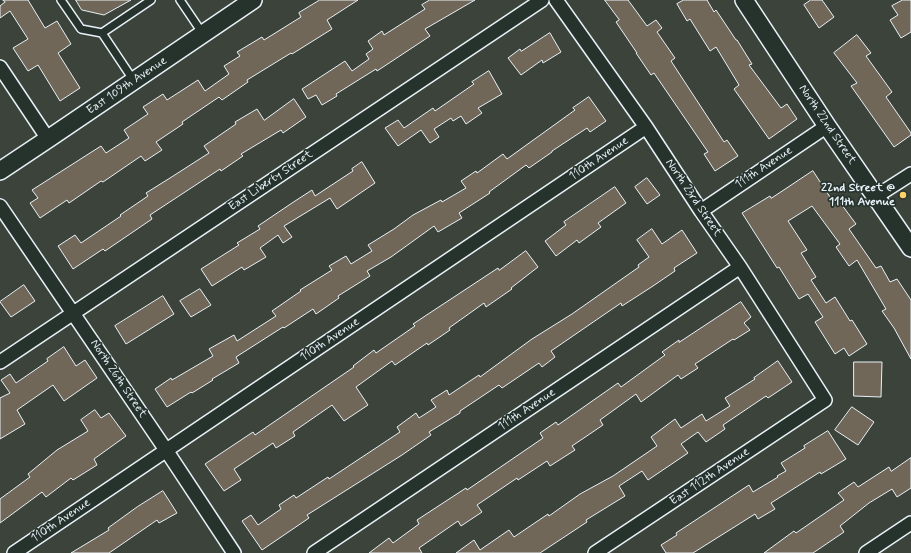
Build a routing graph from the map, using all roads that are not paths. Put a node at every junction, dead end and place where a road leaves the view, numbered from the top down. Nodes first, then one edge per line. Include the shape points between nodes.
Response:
1 (61, 0) edge
2 (151, 0) edge
3 (180, 0) edge
4 (253, 0) edge
5 (542, 0) edge
6 (556, 0) edge
7 (744, 0) edge
8 (102, 33) junction
9 (203, 34) junction
10 (0, 67) edge
11 (134, 81) junction
12 (827, 126) junction
13 (646, 127) junction
14 (48, 139) junction
15 (0, 171) edge
16 (911, 174) edge
17 (875, 197) junction
18 (0, 206) edge
19 (701, 211) junction
20 (911, 248) edge
21 (740, 267) junction
22 (72, 313) junction
23 (0, 362) edge
24 (825, 400) joint
25 (166, 450) junction
26 (911, 523) edge
27 (14, 553) edge
28 (234, 553) edge
29 (314, 553) edge
30 (595, 553) edge
31 (866, 553) edge

1 - 8 lane via 81,29
2 - 8 lane
3 - 9 lane
4 - 9 street, East 109th Avenue
5 - 22 street, East Liberty Street
6 - 13 street, North 23rd Street
7 - 12 street, North 22nd Street
8 - 11 lane
9 - 11 street, East 109th Avenue
10 - 14 street
11 - 14 street, East 109th Avenue
12 - 17 street, North 22nd Street
12 - 19 street, 111th Avenue
13 - 19 street, North 23rd Street
13 - 25 street, 110th Avenue
14 - 15 street, East 109th Avenue
16 - 17 street
17 - 20 street, North 22nd Street
18 - 22 street, North 26th Street
19 - 21 street, North 23rd Street
21 - 24 street, North 23rd Street
21 - 29 street, 111th Avenue
22 - 23 street, East Liberty Street
22 - 25 street, North 26th Street
24 - 30 street, East 112th Avenue
25 - 27 street, 110th Avenue
25 - 28 street, North 26th Street
26 - 31 street

